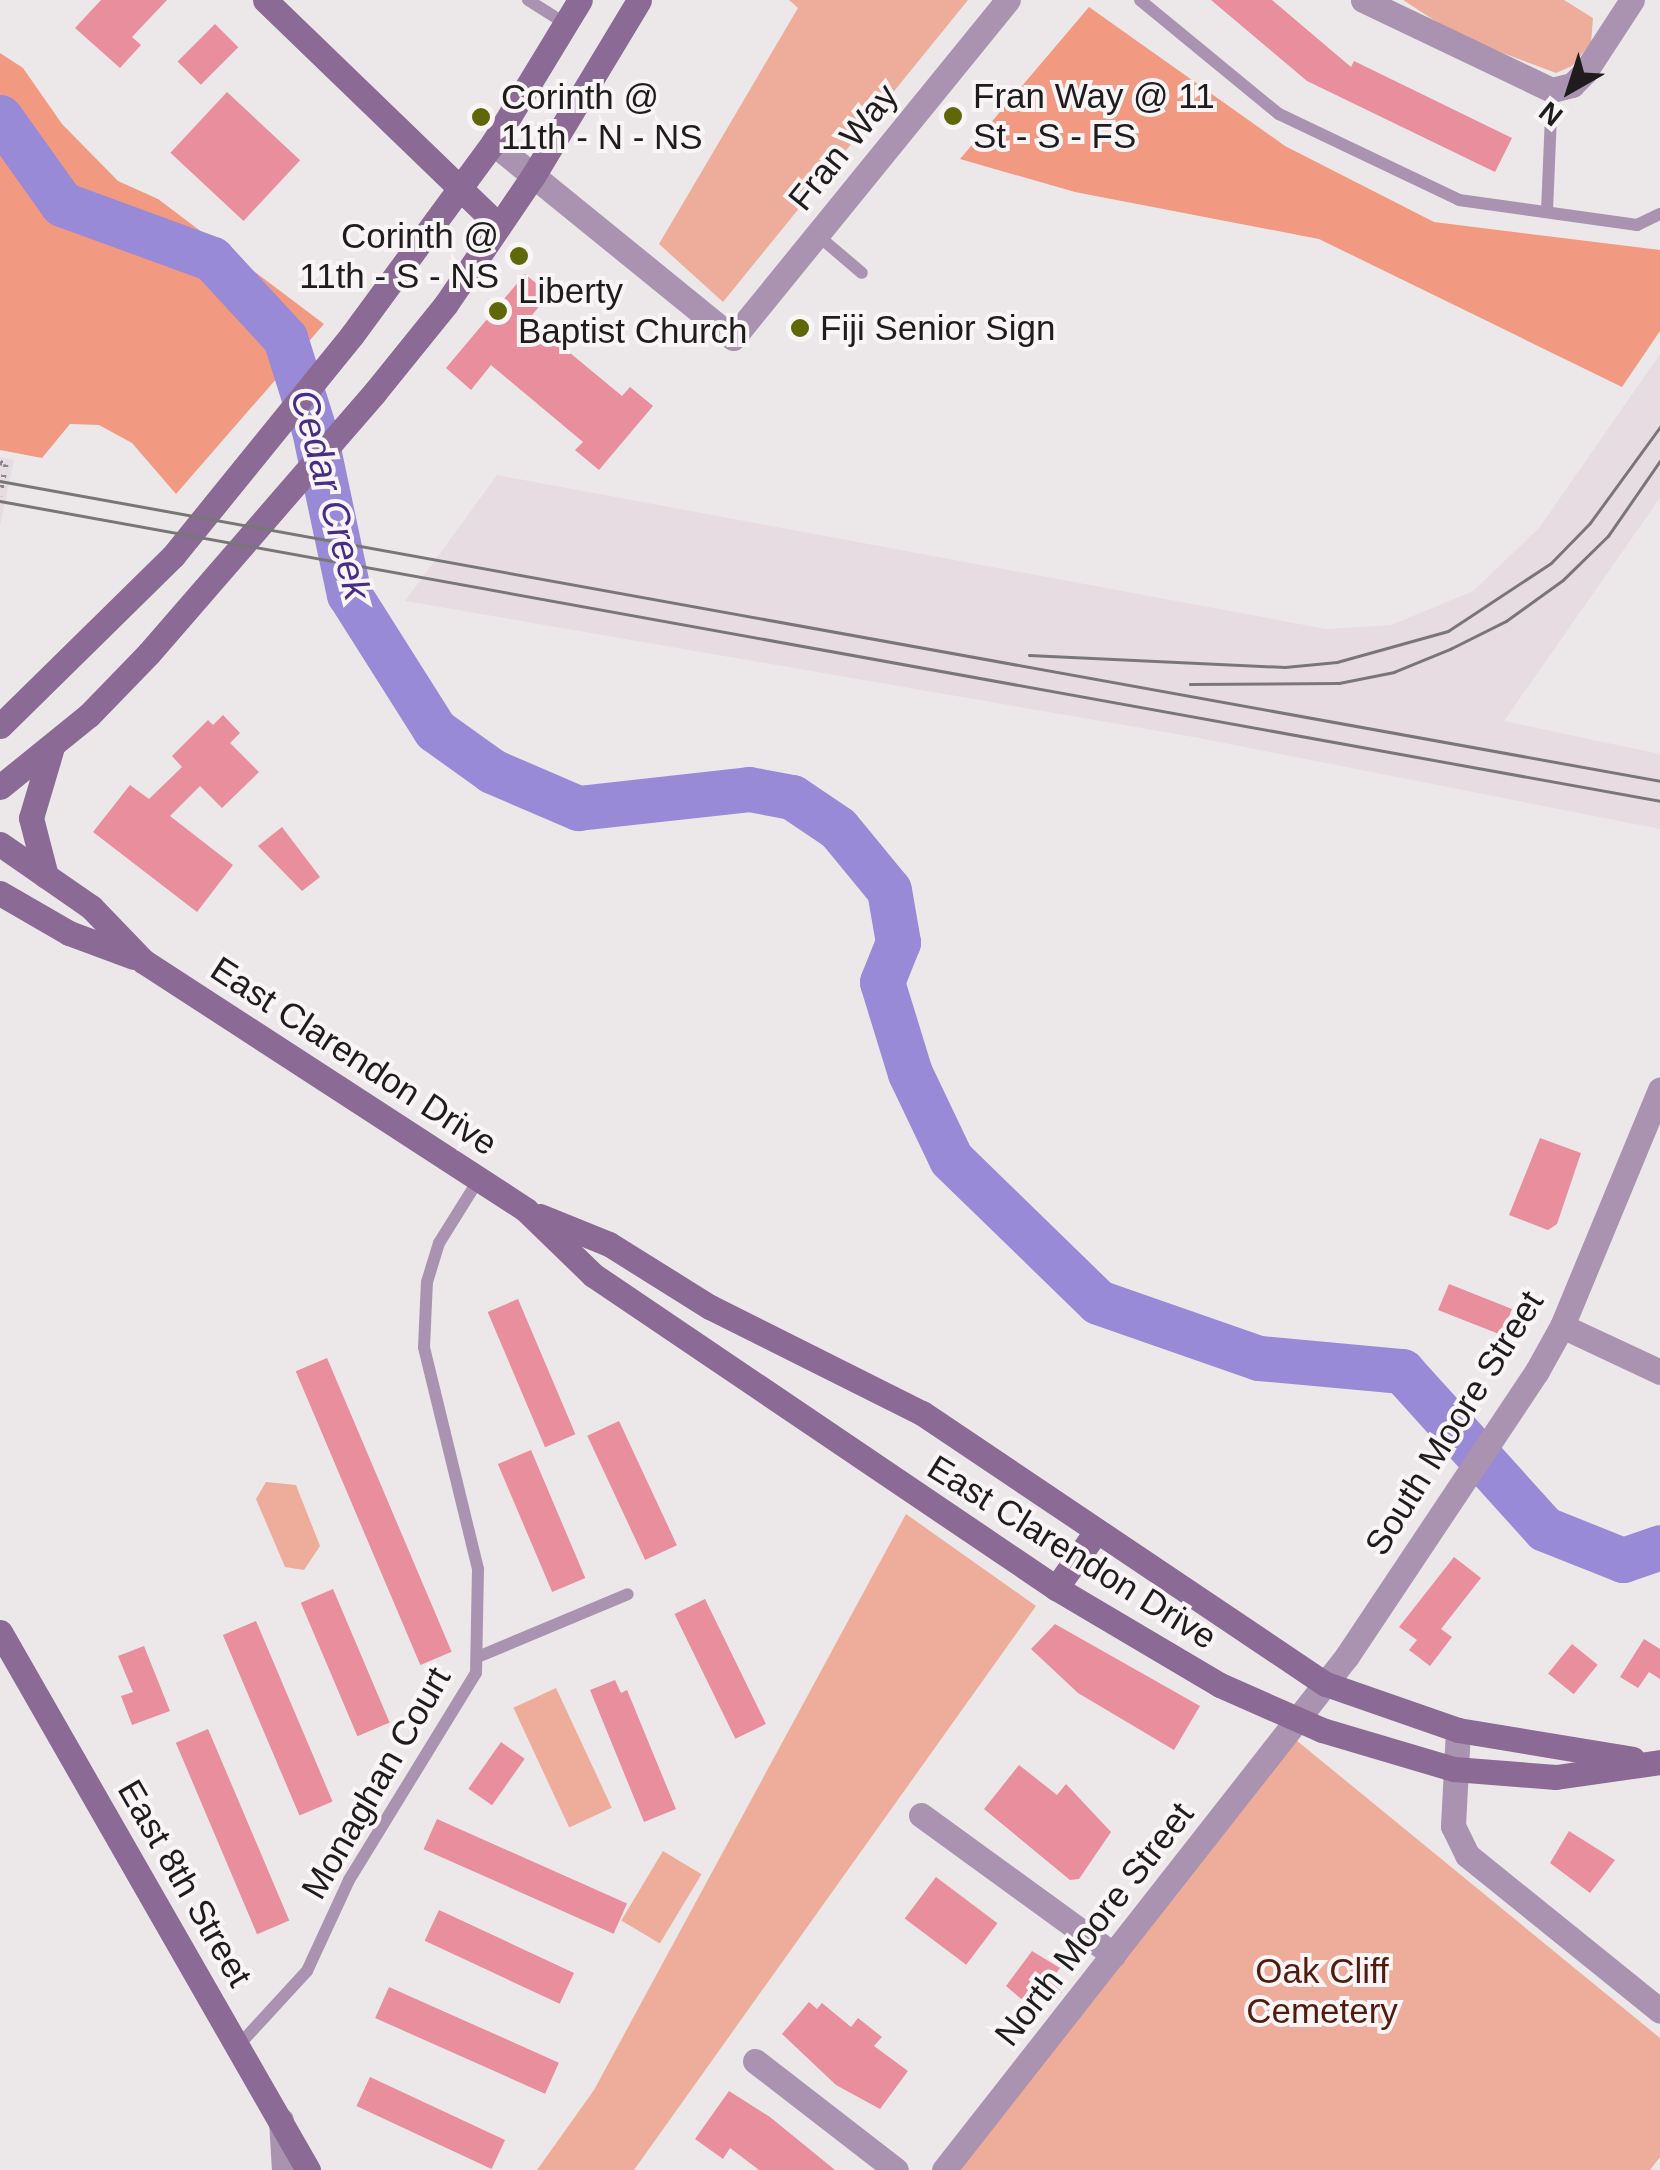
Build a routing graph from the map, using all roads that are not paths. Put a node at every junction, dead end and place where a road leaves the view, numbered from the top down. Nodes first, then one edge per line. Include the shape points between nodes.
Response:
1 (266, 0) edge
2 (528, 0) edge
3 (580, 0) edge
4 (639, 0) edge
5 (1008, 0) edge
6 (1140, 0) edge
7 (1364, 0) edge
8 (1632, 0) edge
9 (566, 24) junction
10 (1552, 90) junction
11 (493, 143) junction
12 (533, 176) junction
13 (460, 189) junction
14 (1547, 211) junction
15 (1660, 214) edge
16 (499, 226) junction
17 (816, 234) junction
18 (862, 273) dead end
19 (0, 726) edge
20 (52, 747) junction
21 (0, 787) edge
22 (0, 844) edge
23 (46, 876) junction
24 (0, 892) edge
25 (12, 903) edge
26 (143, 960) junction
27 (1659, 1095) edge
28 (479, 1179) junction
29 (526, 1210) junction
30 (1562, 1326) junction
31 (1660, 1372) edge
32 (1096, 1532) junction
33 (1056, 1588) junction
34 (628, 1594) dead end
35 (0, 1632) edge
36 (480, 1656) junction
37 (1326, 1684) junction
38 (1297, 1721) junction
39 (1458, 1730) junction
40 (1656, 1762) edge
41 (1454, 1770) junction
42 (921, 1814) dead end
43 (1114, 1955) junction
44 (1660, 2011) edge
45 (238, 2046) junction
46 (755, 2062) dead end
47 (281, 2120) junction
48 (284, 2170) edge
49 (308, 2170) edge
50 (896, 2170) edge
51 (944, 2170) edge

1 - 13 street
2 - 9 lane
3 - 9 street
4 - 12 street
5 - 17 street, Fran Way
6 - 14 lane via 1279,114 1459,200
7 - 10 street
8 - 10 street via 1585,72 1572,85
9 - 11 street
10 - 14 lane
11 - 12 street
11 - 13 street
12 - 16 street
12 - 17 street, Fran Way via 733,338
13 - 16 street
13 - 19 street via 352,334 108,627
14 - 15 lane via 1638,225
16 - 20 street via 288,498 202,598
17 - 18 lane
20 - 21 street
20 - 23 street via 32,818
22 - 23 street, East Clarendon Drive
23 - 26 street, East Clarendon Drive via 91,908
24 - 25 street, East Clarendon Drive
25 - 26 street, East Clarendon Drive
26 - 28 street, East Clarendon Drive
27 - 30 street, South Moore Street
28 - 29 street, East Clarendon Drive
28 - 36 lane, Monaghan Court via 439,1243 427,1282 424,1347 478,1569
29 - 32 street, East Clarendon Drive via 609,1244 710,1307 922,1413
29 - 33 street, East Clarendon Drive via 593,1275
30 - 31 street
30 - 37 street, South Moore Street
32 - 33 street
32 - 37 street, East Clarendon Drive
33 - 38 street, East Clarendon Drive via 1220,1686
34 - 36 lane
35 - 45 street, East 8th Street
36 - 45 lane, Monaghan Court via 349,1880 308,1971
37 - 38 street, South Moore Street
37 - 39 street, East Clarendon Drive
38 - 41 street, East Clarendon Drive
38 - 43 street, North Moore Street
39 - 40 street, East Clarendon Drive
39 - 41 street
40 - 41 street, East Clarendon Drive via 1556,1777
41 - 44 street via 1453,1826 1468,1854
42 - 43 street
43 - 51 street, North Moore Street
45 - 47 street, East 8th Street
46 - 50 street
47 - 48 street
47 - 49 street, East 8th Street

